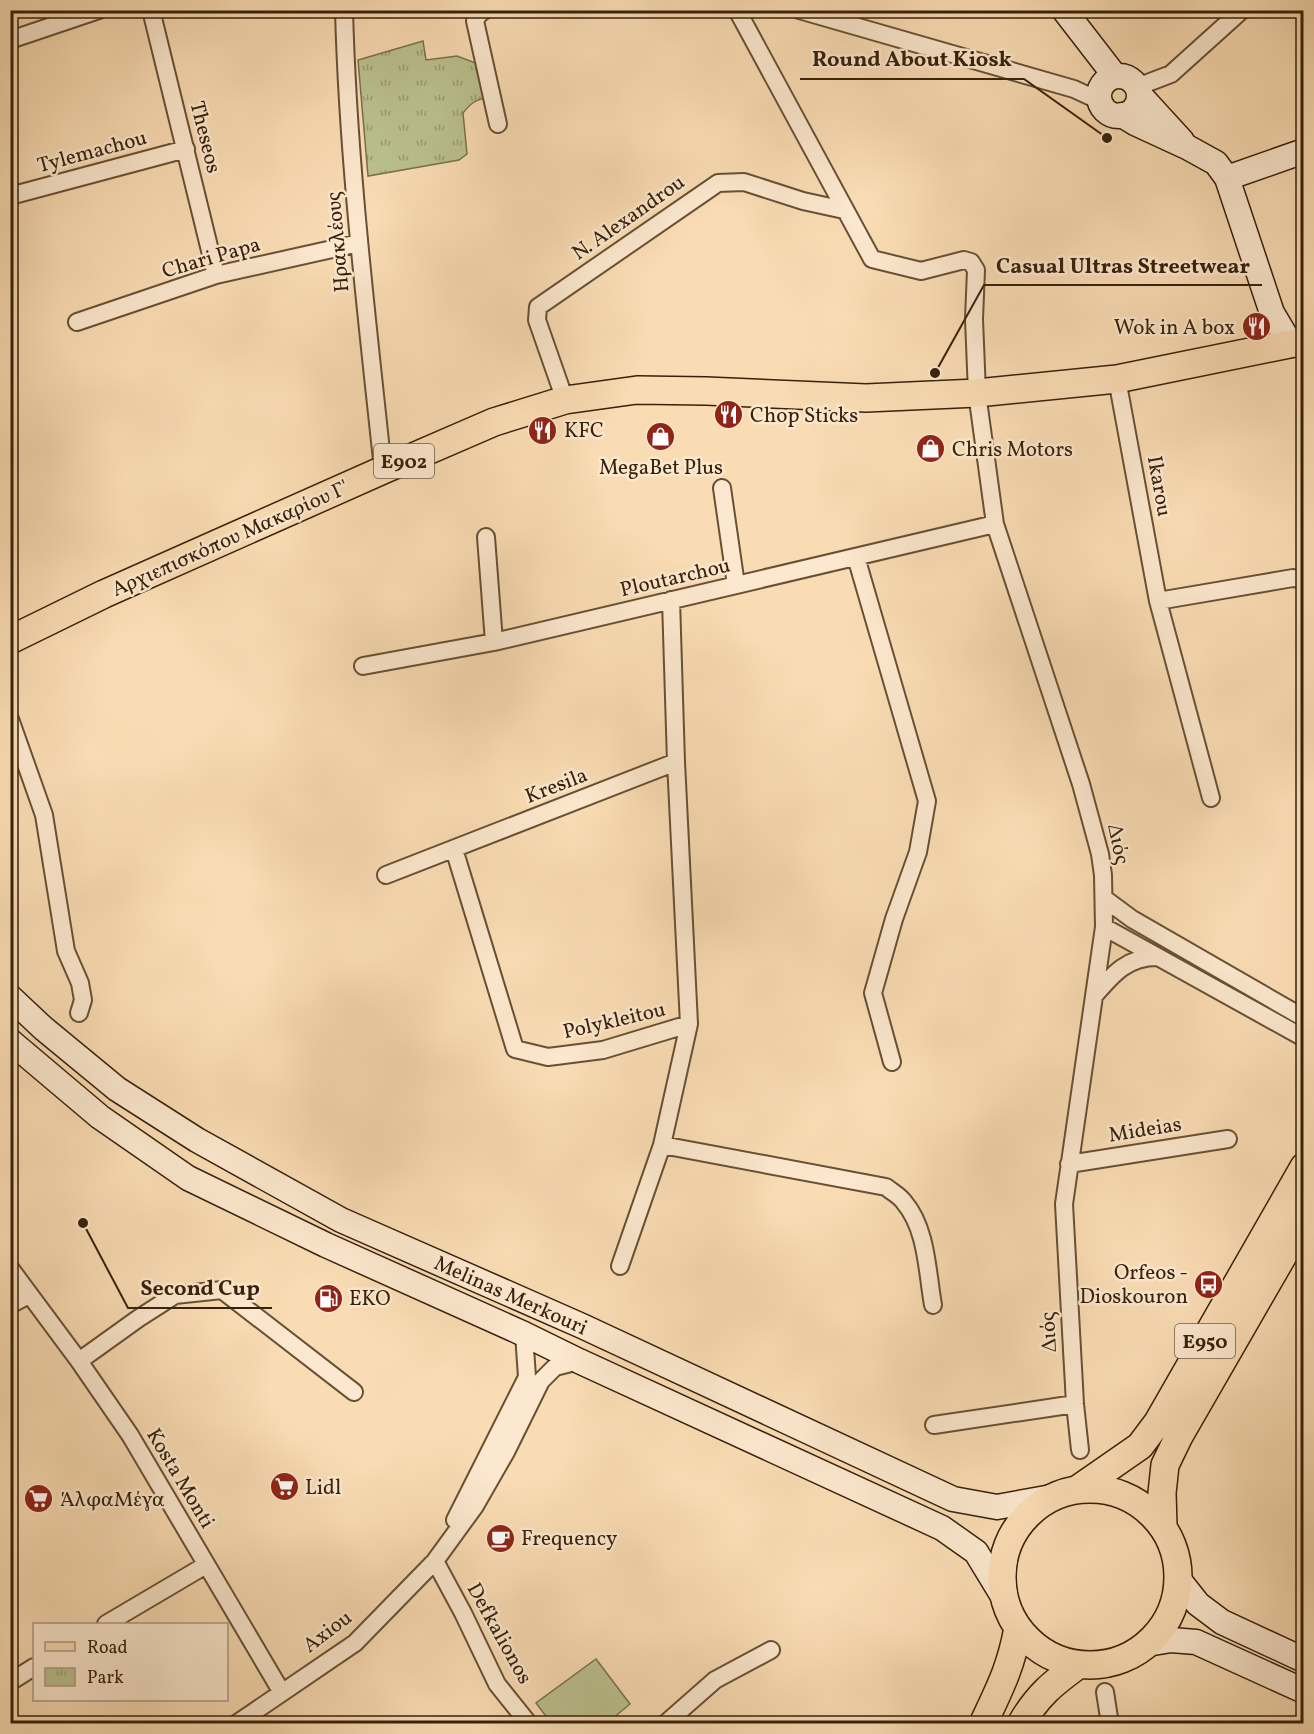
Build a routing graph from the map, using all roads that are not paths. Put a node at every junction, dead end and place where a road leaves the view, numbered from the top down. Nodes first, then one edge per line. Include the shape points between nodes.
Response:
1 (99, 10) edge
2 (151, 10) edge
3 (344, 10) edge
4 (485, 10) edge
5 (737, 10) edge
6 (799, 10) edge
7 (1064, 10) edge
8 (1242, 10) edge
9 (12, 35) edge
10 (1115, 76) junction
11 (1138, 91) junction
12 (1100, 101) junction
13 (1122, 115) junction
14 (498, 124) dead end
15 (1187, 147) junction
16 (186, 149) junction
17 (1304, 151) edge
18 (1227, 178) junction
19 (10, 196) edge
20 (844, 210) junction
21 (359, 243) junction
22 (216, 275) junction
23 (77, 322) dead end
24 (1297, 343) edge
25 (1117, 379) junction
26 (978, 393) junction
27 (565, 400) junction
28 (383, 470) junction
29 (722, 488) dead end
30 (995, 524) junction
31 (486, 537) dead end
32 (856, 557) junction
33 (1304, 580) edge
34 (736, 585) junction
35 (671, 600) junction
36 (1158, 601) junction
37 (10, 640) edge
38 (494, 642) junction
39 (363, 666) dead end
40 (10, 719) edge
41 (676, 762) junction
42 (1211, 798) dead end
43 (454, 849) junction
44 (386, 875) dead end
45 (1105, 899) junction
46 (1104, 927) junction
47 (1157, 957) junction
48 (1094, 996) junction
49 (10, 997) edge
50 (79, 1013) dead end
51 (1304, 1018) edge
52 (689, 1024) junction
53 (1304, 1038) edge
54 (10, 1041) edge
55 (892, 1062) dead end
56 (1228, 1139) dead end
57 (662, 1145) junction
58 (1069, 1164) junction
59 (1304, 1167) edge
60 (1304, 1219) edge
61 (620, 1266) dead end
62 (10, 1268) edge
63 (29, 1295) junction
64 (10, 1305) edge
65 (933, 1305) dead end
66 (524, 1334) junction
67 (79, 1361) junction
68 (579, 1362) junction
69 (354, 1392) dead end
70 (1075, 1404) junction
71 (934, 1425) dead end
72 (1080, 1450) dead end
73 (1078, 1489) junction
74 (1052, 1497) junction
75 (1163, 1526) junction
76 (435, 1562) junction
77 (206, 1565) junction
78 (1179, 1580) junction
79 (1004, 1598) junction
80 (108, 1623) edge
81 (1018, 1628) junction
82 (1147, 1644) junction
83 (771, 1650) dead end
84 (1304, 1660) edge
85 (1078, 1665) junction
86 (33, 1668) edge
87 (10, 1682) edge
88 (281, 1691) junction
89 (1304, 1691) edge
90 (1106, 1692) dead end
91 (236, 1724) edge
92 (529, 1724) edge
93 (665, 1724) edge
94 (982, 1724) edge
95 (1021, 1724) edge
96 (1110, 1724) edge

1 - 9 street
2 - 16 street, Theseos
3 - 21 street, Ηρακλέους
4 - 14 street via 475,21
5 - 20 street
6 - 12 street via 1074,89
7 - 10 main road
8 - 11 street via 1171,75
10 - 11 main road via 1128,78
10 - 12 main road via 1104,82
11 - 13 main road via 1136,106
11 - 15 main road
12 - 13 main road via 1107,112
13 - 15 main road
15 - 18 main road via 1216,163
16 - 19 street, Tylemachou
16 - 22 street, Theseos
17 - 18 main road
18 - 24 main road via 1272,313
20 - 26 street, Διός via 872,259 921,271 964,260 971,262 975,270
20 - 27 street, N. Alexandrou via 744,182 718,183 690,201 538,307 537,320
21 - 22 street, Chari Papa
21 - 28 street, Ηρακλέους
22 - 23 street, Chari Papa
24 - 25 main road, Αρχιεπισκόπου Μακαρίου Γ' / E902
25 - 26 main road, Αρχιεπισκόπου Μακαρίου Γ' / E902
25 - 36 street, Ikarou
26 - 27 main road, Αρχιεπισκόπου Μακαρίου Γ' / E902 via 866,398 637,390
26 - 30 street, Διός
27 - 28 main road, Αρχιεπισκόπου Μακαρίου Γ' / E902 via 494,422
28 - 37 main road, Αρχιεπισκόπου Μακαρίου Γ' / E902
29 - 34 street
30 - 32 street, Ploutarchou
30 - 45 street, Διός via 1081,784 1100,854
31 - 38 street
32 - 34 street, Ploutarchou
32 - 55 street via 927,801 918,852 873,993
33 - 36 street via 1293,578
34 - 35 street, Ploutarchou
35 - 38 street, Ploutarchou
35 - 41 street
36 - 42 street, Ikarou
38 - 39 street, Ploutarchou
40 - 50 street via 44,816 66,951 80,983 83,1000
41 - 43 street, Kresila
41 - 52 street
43 - 44 street, Kresila
43 - 52 street, Polykleitou via 515,1049 548,1057 592,1051
45 - 46 street, Διός
45 - 51 street via 1132,919
46 - 47 street
46 - 48 street, Διός
47 - 48 street via 1132,960
47 - 53 street
48 - 58 street, Διός
49 - 74 main road, Melinas Merkouri via 117,1089 196,1140 340,1220 582,1326 953,1499 997,1507
52 - 57 street
54 - 66 main road, Melinas Merkouri via 100,1117 189,1178
56 - 58 street, Mideias
57 - 61 street
57 - 65 street via 886,1187 903,1199 920,1231
58 - 70 street, Διός via 1064,1204
59 - 73 main road, E950 via 1158,1422 1140,1446
60 - 75 main road, E950 via 1165,1465
62 - 63 street, Kosta Monti
63 - 64 street
63 - 67 street, Kosta Monti
66 - 68 main road, Melinas Merkouri
66 - 76 street, Axiou via 527,1377
67 - 69 street via 175,1295 222,1290
67 - 77 street, Kosta Monti via 130,1435
68 - 76 street, Axiou via 555,1367 541,1381 475,1506
68 - 79 main road, Melinas Merkouri via 942,1528 976,1552
70 - 71 street
70 - 72 street, Διός
73 - 74 main road
73 - 75 main road via 1125,1496 1146,1508
74 - 79 main road via 1027,1515 1010,1539 1002,1568
75 - 78 main road via 1175,1552
76 - 88 street, Axiou via 355,1643
76 - 92 street, Defkalionos via 497,1684
77 - 80 street
77 - 88 street, Kosta Monti
78 - 82 main road via 1173,1610 1157,1636
78 - 84 main road via 1198,1604 1222,1622
79 - 81 main road
81 - 85 main road via 1034,1646 1055,1659
81 - 94 main road via 1005,1680
82 - 85 main road via 1134,1655 1107,1665
82 - 89 main road via 1171,1640 1196,1642
83 - 93 street via 714,1680
85 - 95 main road via 1035,1701
86 - 87 street
88 - 91 street, Axiou
90 - 96 street

